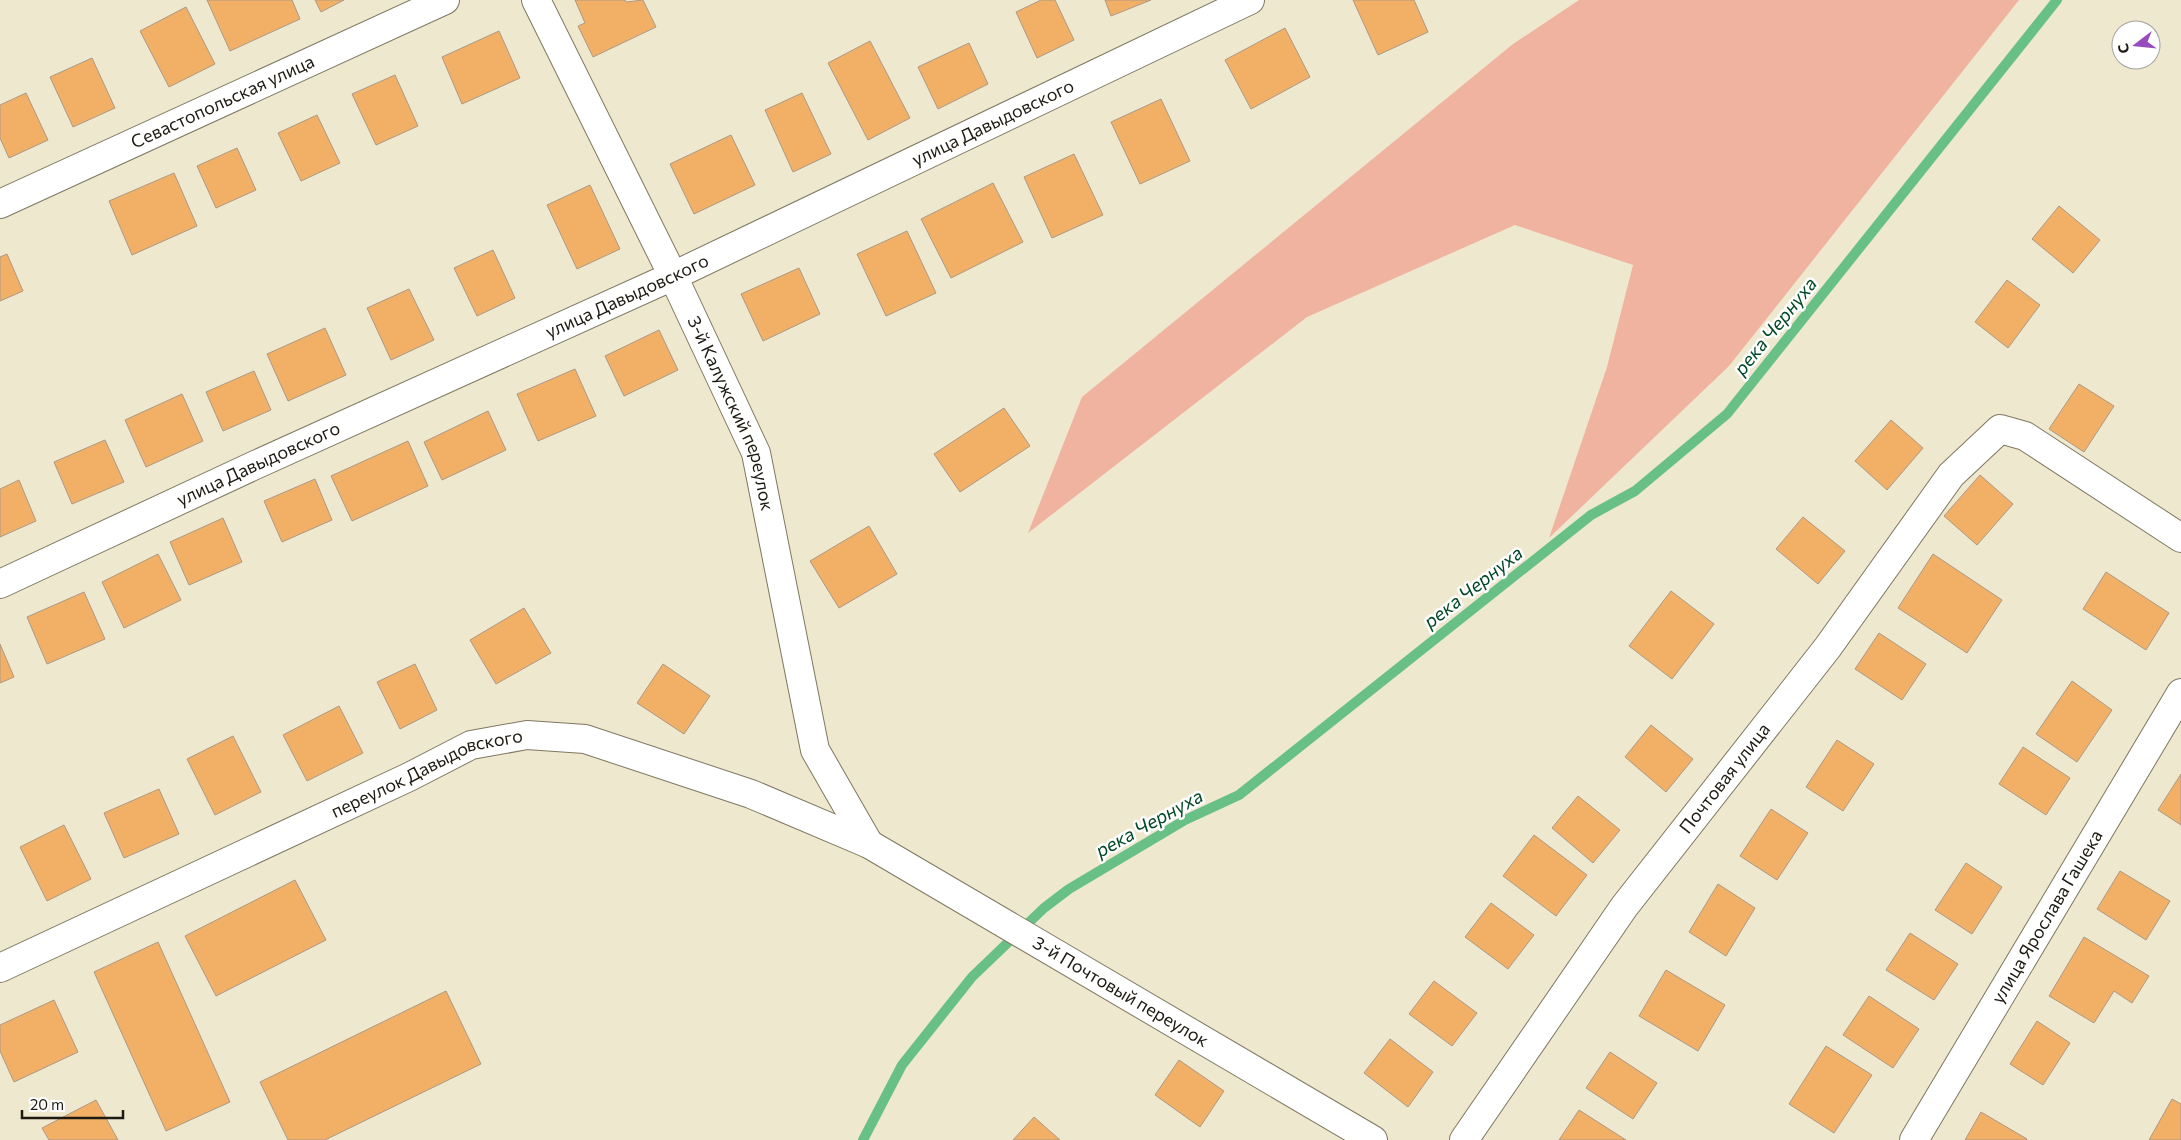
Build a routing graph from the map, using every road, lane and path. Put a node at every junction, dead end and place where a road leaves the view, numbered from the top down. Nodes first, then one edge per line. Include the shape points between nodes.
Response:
1 (445, 0) edge
2 (536, 0) edge
3 (1250, 0) edge
4 (0, 204) edge
5 (673, 276) junction
6 (2181, 538) edge
7 (0, 584) edge
8 (2181, 693) edge
9 (869, 844) junction
10 (0, 968) edge
11 (1373, 1140) edge
12 (1464, 1140) edge
13 (1914, 1140) edge

1 - 4 street, Севастопольская улица
2 - 5 street, 3-й Калужский переулок
3 - 5 street, улица Давыдовского
5 - 7 street, улица Давыдовского
5 - 9 street, 3-й Калужский переулок via 756,452 815,750
6 - 12 street, Почтовая улица via 2025,436 2000,429 1951,476 1828,647 1624,908
8 - 13 street, улица Ярослава Гашека
9 - 10 street, переулок Давыдовского via 751,794 585,739 527,735 471,746
9 - 11 street, 3-й Почтовый переулок

